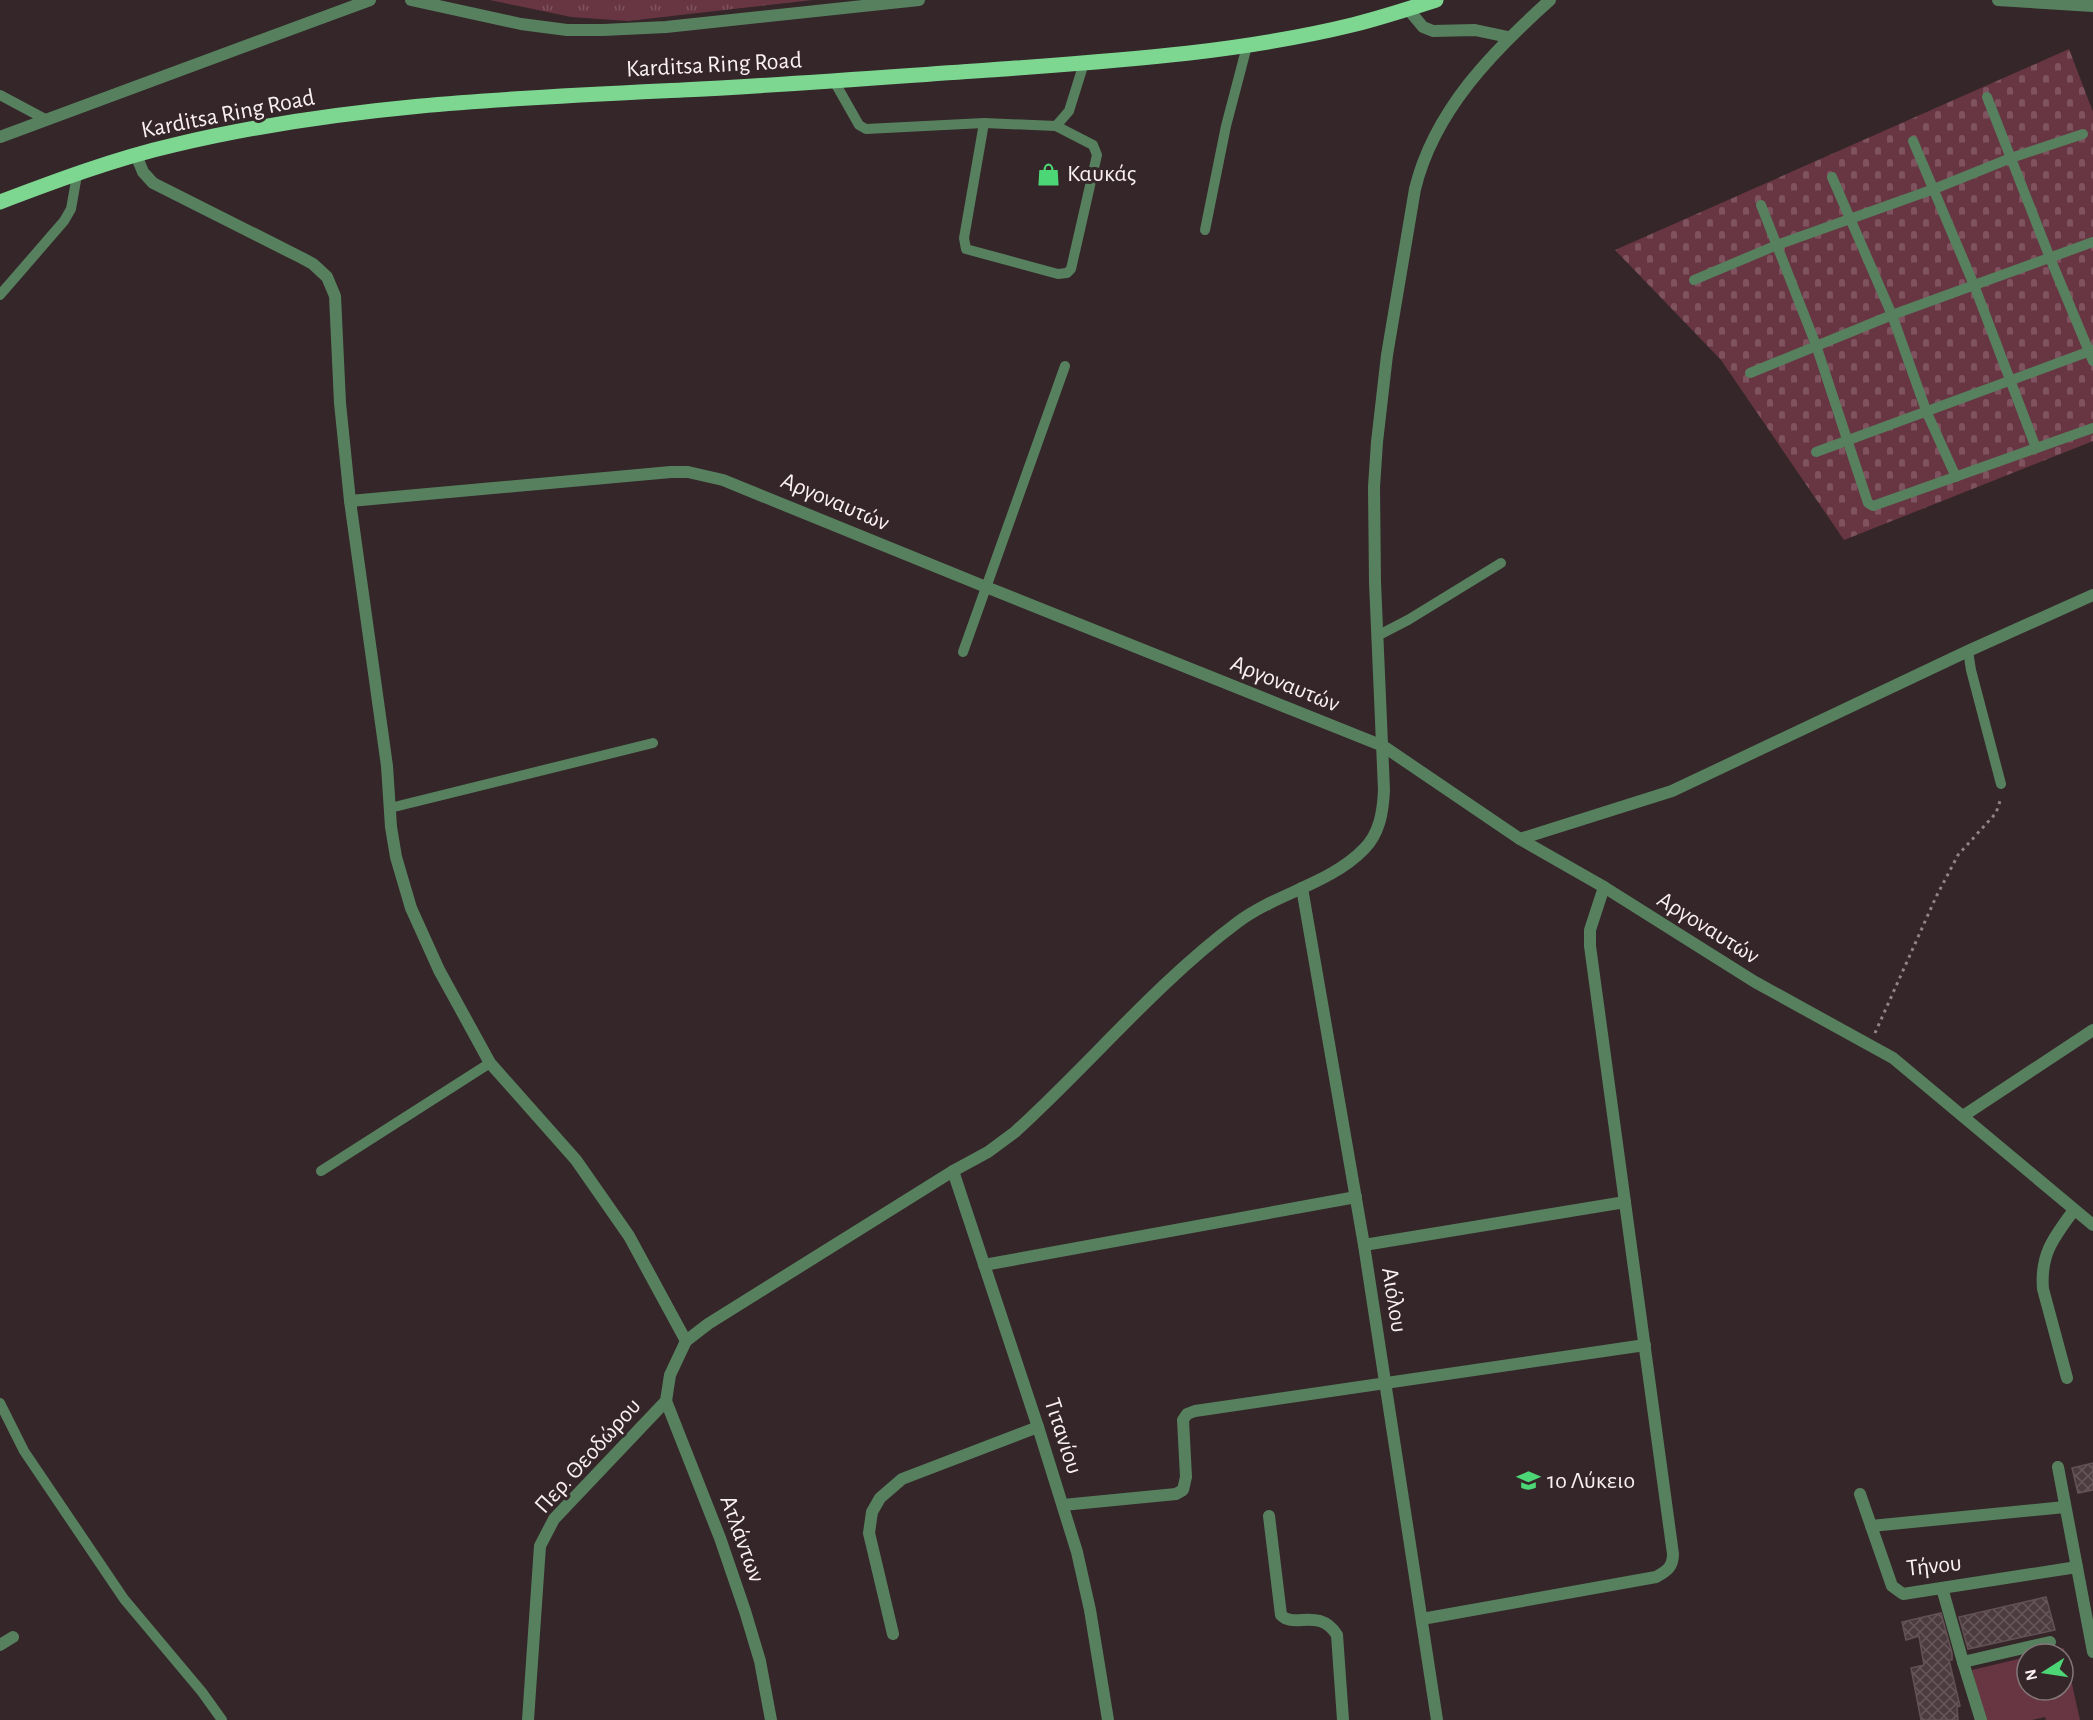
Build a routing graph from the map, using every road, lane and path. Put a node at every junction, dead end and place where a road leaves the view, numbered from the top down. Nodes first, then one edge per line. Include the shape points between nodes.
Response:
1 (370, 0) edge
2 (411, 0) edge
3 (918, 0) edge
4 (1436, 0) edge
5 (1550, 0) edge
6 (1998, 0) edge
7 (2093, 6) edge
8 (1408, 9) junction
9 (1508, 37) junction
10 (1247, 46) junction
11 (1084, 63) junction
12 (834, 81) junction
13 (0, 95) edge
14 (1987, 97) dead end
15 (45, 119) junction
16 (984, 123) junction
17 (1056, 126) junction
18 (2083, 134) dead end
19 (0, 137) edge
20 (1914, 141) dead end
21 (136, 155) junction
22 (2011, 158) junction
23 (77, 175) junction
24 (1832, 177) dead end
25 (1934, 189) junction
26 (0, 202) edge
27 (1761, 205) dead end
28 (1850, 219) junction
29 (1205, 230) dead end
30 (2093, 242) edge
31 (1777, 245) junction
32 (2050, 258) junction
33 (1694, 280) dead end
34 (1974, 285) junction
35 (0, 295) edge
36 (1892, 315) junction
37 (1816, 345) junction
38 (2092, 354) edge
39 (1065, 366) dead end
40 (1750, 373) dead end
41 (2011, 381) junction
42 (1927, 413) junction
43 (2093, 428) edge
44 (1848, 441) junction
45 (2036, 448) junction
46 (1816, 452) dead end
47 (1956, 477) junction
48 (350, 501) junction
49 (1502, 563) dead end
50 (986, 587) junction
51 (2093, 595) edge
52 (1377, 636) junction
53 (1968, 651) junction
54 (963, 652) dead end
55 (653, 743) dead end
56 (1383, 746) junction
57 (2001, 784) joint
58 (390, 808) junction
59 (1520, 839) junction
60 (1604, 887) junction
61 (1302, 888) junction
62 (2093, 1029) edge
63 (1870, 1046) junction
64 (490, 1063) junction
65 (1963, 1116) junction
66 (321, 1171) dead end
67 (953, 1171) junction
68 (1356, 1197) junction
69 (1625, 1202) junction
70 (2074, 1210) junction
71 (2093, 1225) edge
72 (1364, 1245) junction
73 (984, 1265) junction
74 (686, 1341) junction
75 (1645, 1345) junction
76 (2067, 1378) dead end
77 (1387, 1383) junction
78 (666, 1401) junction
79 (0, 1403) edge
80 (1038, 1427) junction
81 (2058, 1467) dead end
82 (1860, 1494) dead end
83 (1063, 1505) junction
84 (2065, 1506) junction
85 (1269, 1516) dead end
86 (1871, 1526) junction
87 (2077, 1567) junction
88 (1942, 1588) junction
89 (1422, 1619) junction
90 (893, 1634) dead end
91 (13, 1637) dead end
92 (0, 1645) edge
93 (2015, 1650) edge
94 (2093, 1652) edge
95 (1963, 1662) junction
96 (222, 1720) edge
97 (528, 1720) edge
98 (771, 1720) edge
99 (1108, 1720) edge
100 (1343, 1720) edge
101 (1437, 1720) edge
102 (1981, 1720) edge

1 - 15 street
2 - 3 street via 522,24 603,30
4 - 8 main road, Karditsa Ring Road
5 - 9 street
6 - 7 street
8 - 9 street via 1423,27 1433,31 1475,30
8 - 10 main road, Karditsa Ring Road via 1348,26
9 - 52 street via 1442,121 1420,168 1415,189 1387,355 1377,442
10 - 11 main road, Karditsa Ring Road
10 - 29 lane
11 - 12 main road, Karditsa Ring Road
11 - 17 lane via 1069,111
12 - 16 lane via 859,125 866,129
12 - 21 main road, Karditsa Ring Road via 372,111 255,128
13 - 15 lane
14 - 22 lane
15 - 19 street
16 - 17 lane
16 - 17 lane via 964,238 966,249 1058,274 1071,269 1097,155 1093,145
18 - 22 lane
20 - 25 lane
21 - 23 main road, Karditsa Ring Road
21 - 48 street via 153,183 302,258 330,282 336,301 340,403
22 - 25 lane
22 - 32 lane
23 - 26 main road, Karditsa Ring Road
23 - 35 lane via 68,215
24 - 28 lane
25 - 28 lane
25 - 34 lane
27 - 31 lane
28 - 31 lane
28 - 36 lane
30 - 32 lane
31 - 33 lane
31 - 37 lane
32 - 34 lane
32 - 38 lane
34 - 36 lane
34 - 41 lane
36 - 37 lane
36 - 42 lane
37 - 40 lane
37 - 44 lane
38 - 41 lane
39 - 50 lane
41 - 42 lane
41 - 45 lane
42 - 44 lane
42 - 47 lane
43 - 45 lane
44 - 46 lane
44 - 47 lane via 1870,505
45 - 47 lane
48 - 50 street, Αργοναυτών via 688,472 743,486
48 - 58 street
49 - 52 lane
50 - 54 lane
50 - 56 street, Αργοναυτών
51 - 53 street
52 - 56 street
53 - 57 lane
53 - 59 street via 1672,791
55 - 58 lane
56 - 59 street, Αργοναυτών
56 - 61 street via 1383,802 1372,840 1352,860
57 - 63 path via 1996,813 1958,855
58 - 64 street via 396,857 411,908 439,970
59 - 60 street, Αργοναυτών
60 - 63 street, Αργοναυτών via 1755,982
60 - 69 street via 1590,930 1590,946
61 - 67 street via 1253,911 1222,934 1168,981 1015,1132
61 - 68 street, Αιόλου
62 - 65 street
63 - 65 street, Αργοναυτών via 1905,1066
64 - 66 lane
64 - 74 street via 576,1160 623,1226
65 - 70 street, Αργοναυτών
67 - 73 street, Τιτανίου
67 - 74 street
68 - 72 street, Αιόλου
68 - 73 street
69 - 72 street
69 - 75 street
70 - 71 street, Αργοναυτών
70 - 76 street via 2052,1241 2043,1260 2042,1275
72 - 77 street, Αιόλου
73 - 80 street, Τιτανίου
74 - 78 street via 670,1375
75 - 77 street
75 - 89 street via 1673,1564 1656,1577
77 - 83 street via 1190,1412 1183,1420 1183,1490 1176,1494
77 - 89 street, Αιόλου
78 - 97 street, Περ. Θεοδώρου via 554,1519 540,1546
78 - 98 street, Ατλάντων via 745,1611 762,1669
79 - 96 lane via 24,1451 124,1599
80 - 83 street, Τιτανίου
80 - 90 street via 902,1479 880,1498 872,1512 869,1533
81 - 84 street
82 - 86 street, Τήνου
83 - 99 street, Τιτανίου via 1083,1578
84 - 86 street
84 - 87 street
85 - 100 street via 1281,1615 1288,1620 1319,1620 1337,1635
86 - 88 street, Τήνου via 1892,1586 1898,1592
87 - 88 street, Τήνου
87 - 94 street
88 - 95 street
89 - 101 street, Αιόλου
91 - 92 street
93 - 95 street
95 - 102 street

